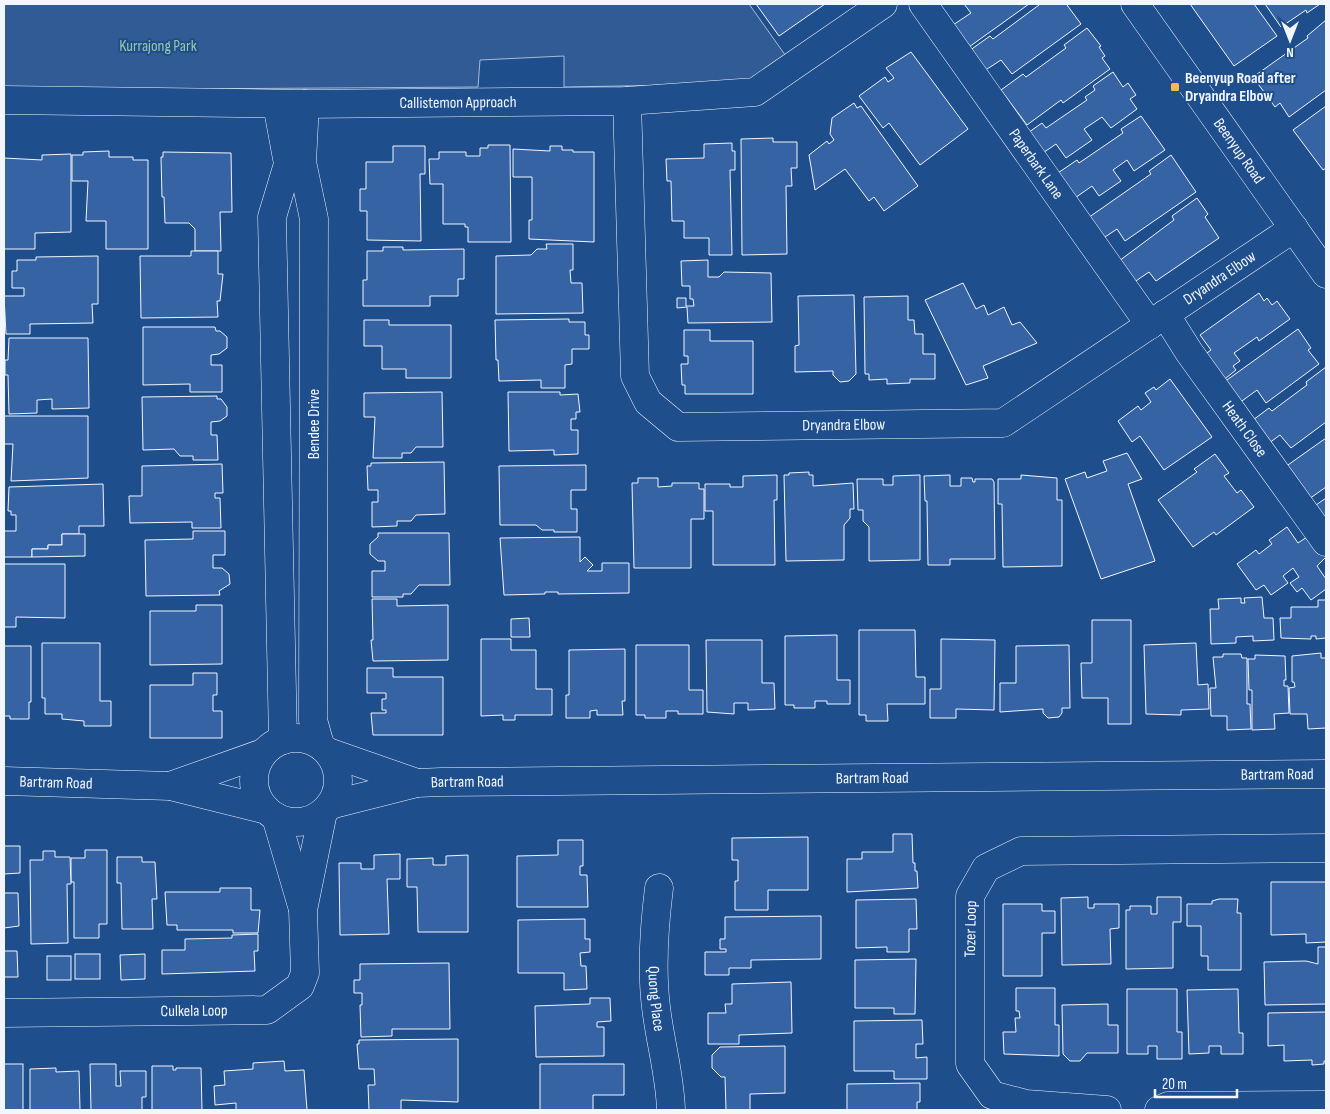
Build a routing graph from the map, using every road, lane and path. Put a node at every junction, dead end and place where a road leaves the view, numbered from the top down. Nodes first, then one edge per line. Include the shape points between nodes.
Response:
1 (883, 4) edge
2 (923, 4) edge
3 (1136, 4) edge
4 (4, 100) edge
5 (627, 101) junction
6 (278, 104) junction
7 (305, 104) junction
8 (1294, 228) junction
9 (1326, 274) edge
10 (1158, 320) junction
11 (1326, 542) edge
12 (273, 747) junction
13 (324, 748) junction
14 (1326, 774) edge
15 (4, 781) edge
16 (417, 783) junction
17 (170, 786) junction
18 (327, 808) junction
19 (271, 813) junction
20 (1326, 848) edge
21 (659, 888) dead end
22 (304, 910) junction
23 (4, 1013) edge
24 (1326, 1105) edge
25 (671, 1110) edge
26 (1107, 1110) edge
27 (1159, 1110) edge

1 - 5 street, Callistemon Approach via 755,92
2 - 10 street, Paperbark Lane
3 - 8 street, Beenyup Road
4 - 6 street, Callistemon Approach
5 - 7 street, Callistemon Approach
5 - 10 street, Dryandra Elbow via 635,376 648,402 678,427 1003,423
6 - 7 street, Callistemon Approach
6 - 12 street via 288,164 272,217
7 - 13 street, Bendee Drive via 302,162 314,219 313,720
8 - 9 street, Beenyup Road
8 - 10 street, Dryandra Elbow
10 - 11 street, Heath Close via 1189,352
12 - 13 street via 296,738
12 - 17 street, Bartram Road
12 - 19 street via 254,776 259,800
13 - 16 street, Bartram Road
13 - 18 street via 336,764 339,778 337,792
14 - 16 street, Bartram Road
15 - 17 street, Bartram Road
16 - 18 street, Bartram Road
17 - 19 street, Bartram Road
18 - 19 street via 306,821 286,821
18 - 22 street, Culkela Loop
19 - 22 street, Culkela Loop
20 - 26 street, Tozer Loop via 1020,851 986,868 970,896 970,1064 992,1095 1026,1104
21 - 25 street, Quong Place via 652,940 656,1007 670,1081
22 - 23 street, Culkela Loop via 305,973 300,986 267,1010
24 - 27 street via 1168,1106

